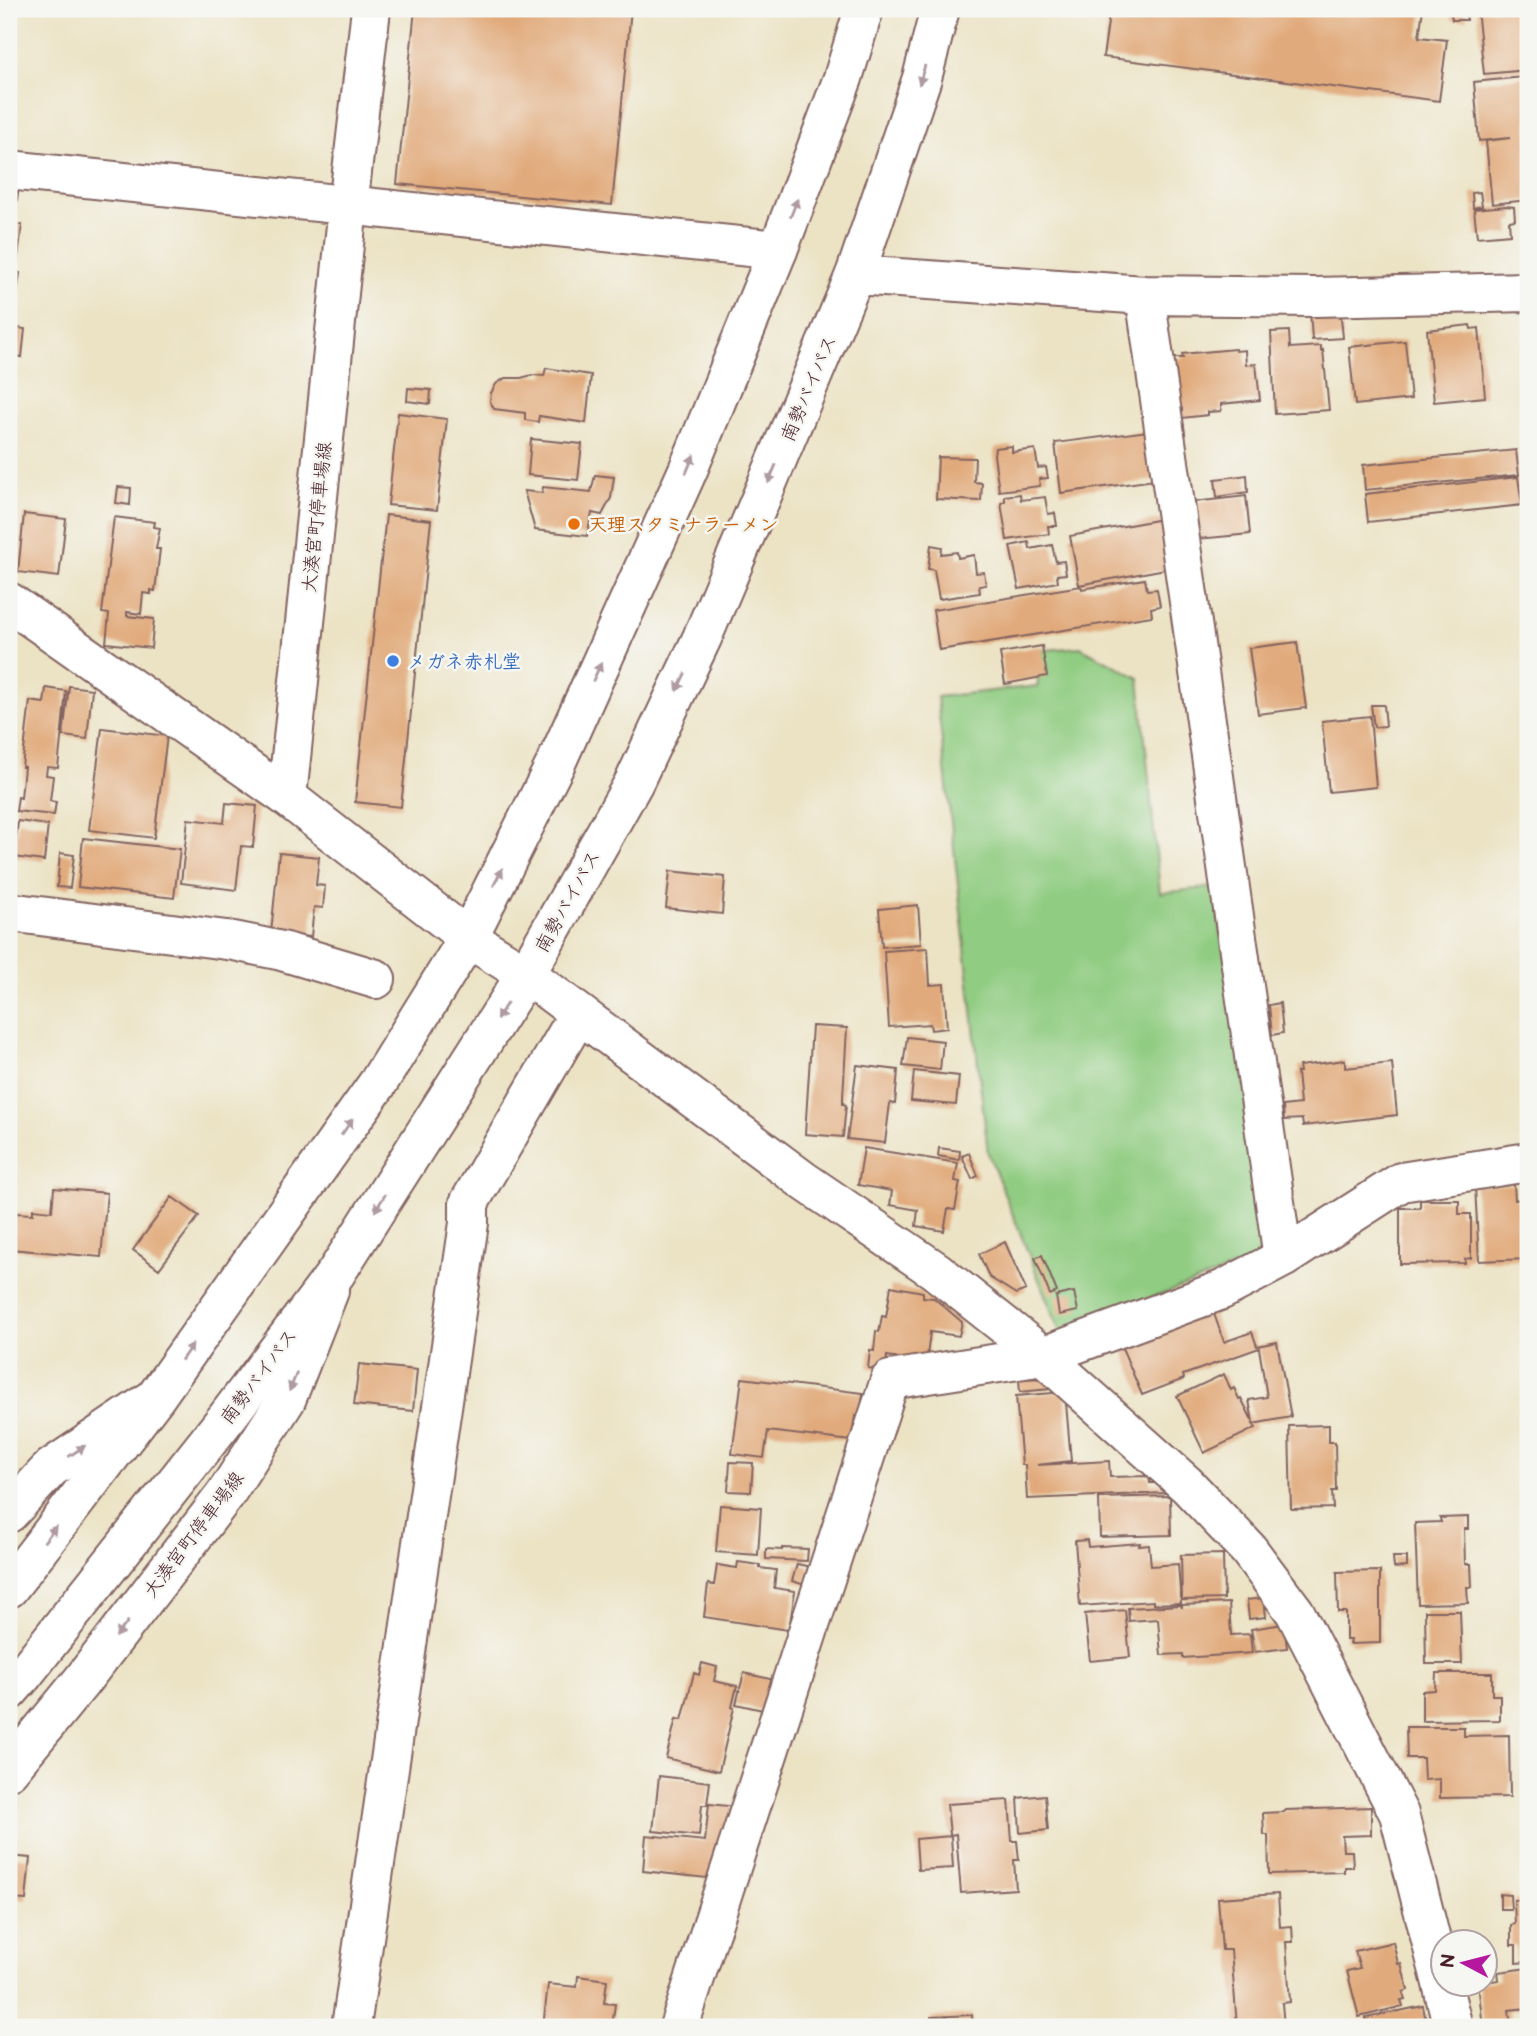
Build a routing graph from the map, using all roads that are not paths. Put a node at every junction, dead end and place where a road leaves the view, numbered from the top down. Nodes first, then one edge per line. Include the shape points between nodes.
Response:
1 (371, 9) edge
2 (864, 9) edge
3 (940, 9) edge
4 (9, 170) edge
5 (348, 206) junction
6 (778, 250) junction
7 (855, 275) junction
8 (1528, 292) edge
9 (1145, 295) junction
10 (9, 602) edge
11 (287, 797) junction
12 (9, 912) edge
13 (468, 937) junction
14 (526, 974) junction
15 (376, 979) dead end
16 (578, 1015) junction
17 (1528, 1162) edge
18 (1283, 1258) junction
19 (336, 1273) junction
20 (1043, 1356) junction
21 (155, 1398) junction
22 (9, 1513) edge
23 (9, 1588) edge
24 (9, 1691) edge
25 (9, 1770) edge
26 (351, 2027) edge
27 (679, 2027) edge
28 (1453, 2027) edge

1 - 5 main road, 大湊宮町停車場線
6 -> 2 main road
3 -> 7 main road, 南勢バイパス via 922,78
4 - 5 main road
5 - 6 main road
5 - 11 main road, 大湊宮町停車場線
13 -> 6 main road via 556,763 630,601
7 - 9 main road
7 -> 14 main road, 南勢バイパス via 697,650 634,782
8 - 9 main road
9 - 18 main road
10 - 11 main road
11 - 13 main road
12 - 15 main road via 234,941
13 - 14 main road
21 -> 13 main road via 378,1083
14 - 16 main road
14 -> 19 main road, 南勢バイパス
16 - 20 main road via 804,1181 936,1271
16 - 26 main road via 469,1203
17 - 18 main road via 1401,1182
18 - 20 main road via 1222,1290
19 - 24 main road, 南勢バイパス
19 -> 25 main road, 大湊宮町停車場線 via 286,1400 225,1495
20 - 27 main road via 890,1380
20 - 28 main road via 1187,1485 1248,1549 1295,1612 1399,1814
22 -> 21 main road via 51,1468
23 -> 21 main road

